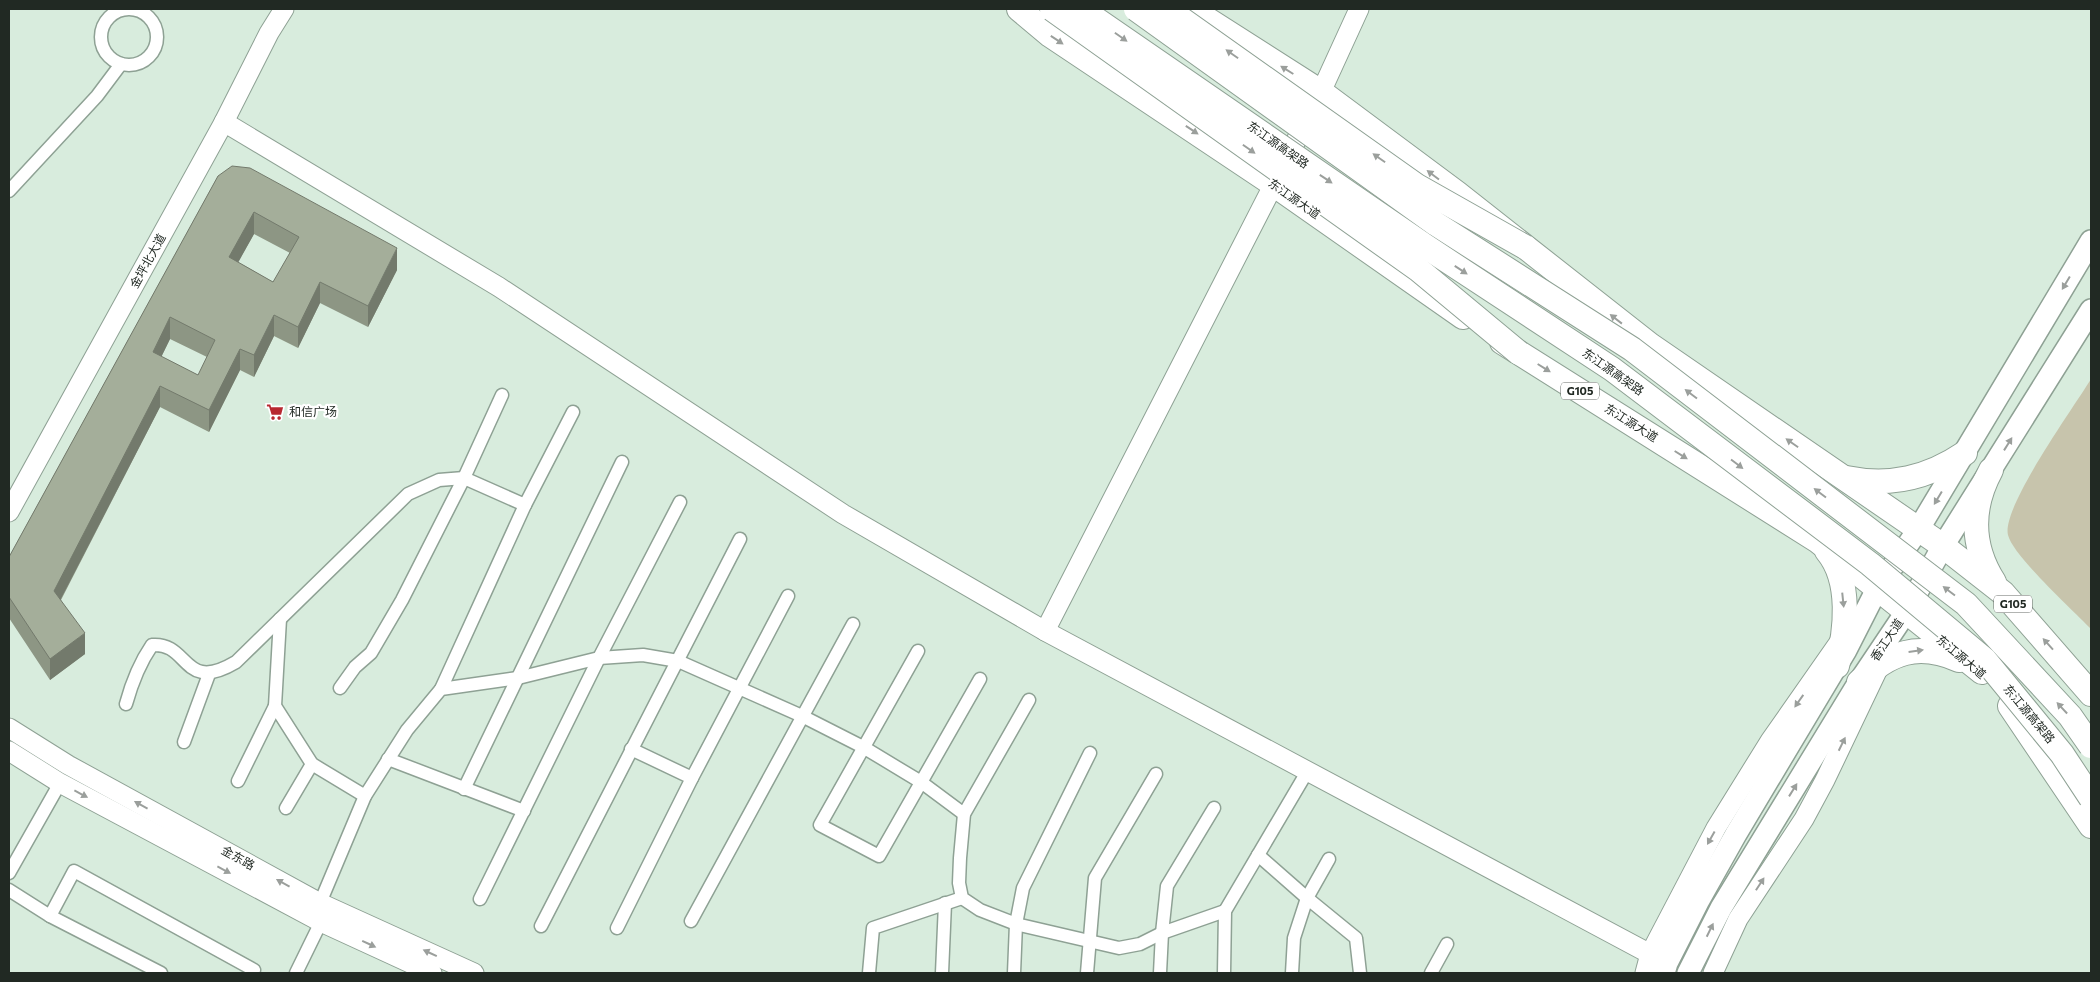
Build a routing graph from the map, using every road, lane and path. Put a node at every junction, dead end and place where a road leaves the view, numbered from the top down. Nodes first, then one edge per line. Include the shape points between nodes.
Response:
1 (125, 9) edge
2 (284, 9) edge
3 (1019, 9) edge
4 (1052, 9) edge
5 (1081, 9) edge
6 (1136, 9) edge
7 (1167, 9) edge
8 (1191, 9) edge
9 (1359, 9) edge
10 (152, 14) edge
11 (121, 64) junction
12 (1321, 92) junction
13 (224, 122) junction
14 (1272, 184) junction
15 (9, 191) edge
16 (2091, 241) edge
17 (1525, 247) junction
18 (2091, 310) edge
19 (1519, 353) junction
20 (502, 395) dead end
21 (573, 412) dead end
22 (1965, 453) junction
23 (622, 462) dead end
24 (1991, 470) junction
25 (464, 478) junction
26 (1843, 478) junction
27 (680, 502) dead end
28 (525, 505) junction
29 (9, 512) edge
30 (1918, 530) junction
31 (740, 539) dead end
32 (1818, 541) junction
33 (1943, 546) junction
34 (1877, 589) junction
35 (2003, 593) junction
36 (788, 596) dead end
37 (1906, 612) junction
38 (280, 619) junction
39 (853, 624) dead end
40 (1045, 630) junction
41 (1843, 638) junction
42 (918, 651) dead end
43 (599, 658) junction
44 (678, 661) junction
45 (1879, 665) junction
46 (1837, 666) junction
47 (1981, 671) junction
48 (209, 674) junction
49 (518, 678) junction
50 (980, 679) dead end
51 (1859, 682) junction
52 (340, 688) dead end
53 (441, 689) junction
54 (739, 690) junction
55 (2091, 694) edge
56 (1029, 700) dead end
57 (126, 704) dead end
58 (275, 706) junction
59 (802, 716) junction
60 (9, 728) edge
61 (184, 742) dead end
62 (2091, 746) edge
63 (864, 747) junction
64 (631, 748) junction
65 (9, 751) edge
66 (1090, 753) dead end
67 (388, 760) junction
68 (312, 764) junction
69 (1307, 772) junction
70 (1156, 774) dead end
71 (692, 778) junction
72 (238, 781) dead end
73 (921, 782) junction
74 (60, 783) junction
75 (464, 789) junction
76 (365, 796) junction
77 (2091, 798) edge
78 (286, 808) dead end
79 (1214, 808) dead end
80 (524, 811) junction
81 (964, 814) junction
82 (2091, 826) edge
83 (1258, 855) junction
84 (1329, 859) dead end
85 (9, 873) edge
86 (9, 890) edge
87 (962, 898) junction
88 (1307, 898) junction
89 (480, 899) dead end
90 (320, 903) junction
91 (945, 903) junction
92 (1226, 911) junction
93 (50, 916) junction
94 (691, 921) dead end
95 (321, 922) junction
96 (1016, 924) junction
97 (541, 926) dead end
98 (617, 928) dead end
99 (1162, 933) junction
100 (1090, 943) junction
101 (1448, 944) dead end
102 (1660, 963) edge
103 (161, 973) edge
104 (252, 973) edge
105 (296, 973) edge
106 (432, 973) edge
107 (474, 973) edge
108 (869, 973) edge
109 (942, 973) edge
110 (1014, 973) edge
111 (1087, 973) edge
112 (1160, 973) edge
113 (1224, 973) edge
114 (1292, 973) edge
115 (1360, 973) edge
116 (1431, 973) edge
117 (1644, 973) edge
118 (1688, 973) edge
119 (1713, 973) edge

1 - 10 street
1 - 11 street via 109,18 102,35 106,53
2 - 13 street, 金坪北大道
3 -> 14 highway, 东江源大道 / G105 via 1050,35
4 -> 19 highway, bridge via 1419,270
5 -> 77 highway, 东江源高架路, bridge via 1425,246 1612,369 1870,564 1985,660 2062,754
62 -> 6 highway, bridge via 2070,716 1966,604 1632,350 1436,224
17 -> 7 highway, bridge via 1417,186
12 -> 8 highway, G105
9 - 12 street
10 - 11 street via 157,35 153,52 139,63
11 - 15 street via 97,96
12 - 14 street
17 -> 12 highway, G105
13 - 29 street, 金坪北大道
13 - 40 street via 498,287 843,514
14 - 19 highway, 东江源大道 / G105 via 1450,310
14 - 40 street
16 -> 22 main road
26 -> 17 highway, G105 via 1650,345
24 -> 18 main road, 香江大道
19 -> 32 highway, 东江源大道 / G105
20 - 25 street
21 - 28 street
22 - 26 highway via 1938,470 1908,480 1875,482
22 -> 30 main road
23 - 49 street
24 - 33 main road, 香江大道
24 - 35 highway via 1978,504 1976,540 1986,569
25 - 28 street
25 - 38 street via 440,480 408,494
25 - 52 street via 402,600 371,653 355,667
26 - 30 highway, G105
27 - 43 street
28 - 53 street
30 - 33 highway, G105
30 - 34 main road
31 - 44 street
32 - 34 highway, 东江源大道 / G105
32 -> 41 highway via 1836,564 1844,615
33 - 35 highway, G105
33 - 37 main road, 香江大道
34 - 37 highway, 东江源大道 / G105
34 - 41 street
34 - 46 main road
55 -> 35 highway, G105
36 - 54 street
37 - 45 street
37 - 47 highway, 东江源大道 / G105
37 - 51 main road, 香江大道
38 - 48 street via 236,662
38 - 58 street
39 - 59 street
40 - 69 street
41 - 46 highway
41 -> 102 street via 1770,741 1721,820
42 - 63 street
43 - 44 street via 643,655
43 - 49 street
43 - 80 street
44 - 54 street
44 - 64 street
45 -> 47 highway via 1905,653 1932,650
45 - 51 highway
119 -> 45 street via 1738,919 1804,819
46 - 102 main road
47 - 82 highway, 东江源大道 / G105 via 2014,710
48 - 57 street via 188,666 163,644 152,645 133,678
48 - 61 street
49 - 53 street
49 - 75 street
50 - 73 street
118 -> 51 main road, 香江大道 via 1721,908
53 - 67 street via 407,730
54 - 59 street
54 - 71 street
56 - 81 street
58 - 68 street
58 - 72 street
59 - 63 street
59 - 94 street
90 -> 60 street, 金东路 via 68,765
63 - 73 street
63 - 73 street via 820,825 879,856
64 - 71 street
64 - 97 street
65 - 74 street, 金东路
66 - 96 street via 1023,888
67 - 75 street
67 - 76 street
68 - 76 street
68 - 78 street
69 - 83 street
69 - 102 street
70 - 100 street via 1095,878
71 - 98 street
73 - 81 street
74 - 85 street
74 -> 95 street, 金东路
75 - 80 street
76 - 90 street
79 - 99 street via 1167,886
80 - 89 street
81 - 87 street via 960,858
83 - 88 street
83 - 92 street
84 - 88 street
86 - 93 street
87 - 91 street
87 - 96 street via 980,910
88 - 114 street via 1294,938
88 - 115 street via 1356,938
107 -> 90 street, 金东路
91 - 108 street via 873,928
91 - 109 street
92 - 99 street
92 - 113 street
93 - 103 street
93 - 104 street via 74,871 254,970
95 - 105 street
95 -> 106 street, 金东路
96 - 100 street
96 - 110 street
99 - 100 street via 1140,944 1119,948
99 - 112 street
100 - 111 street
101 - 116 street
102 - 117 street

